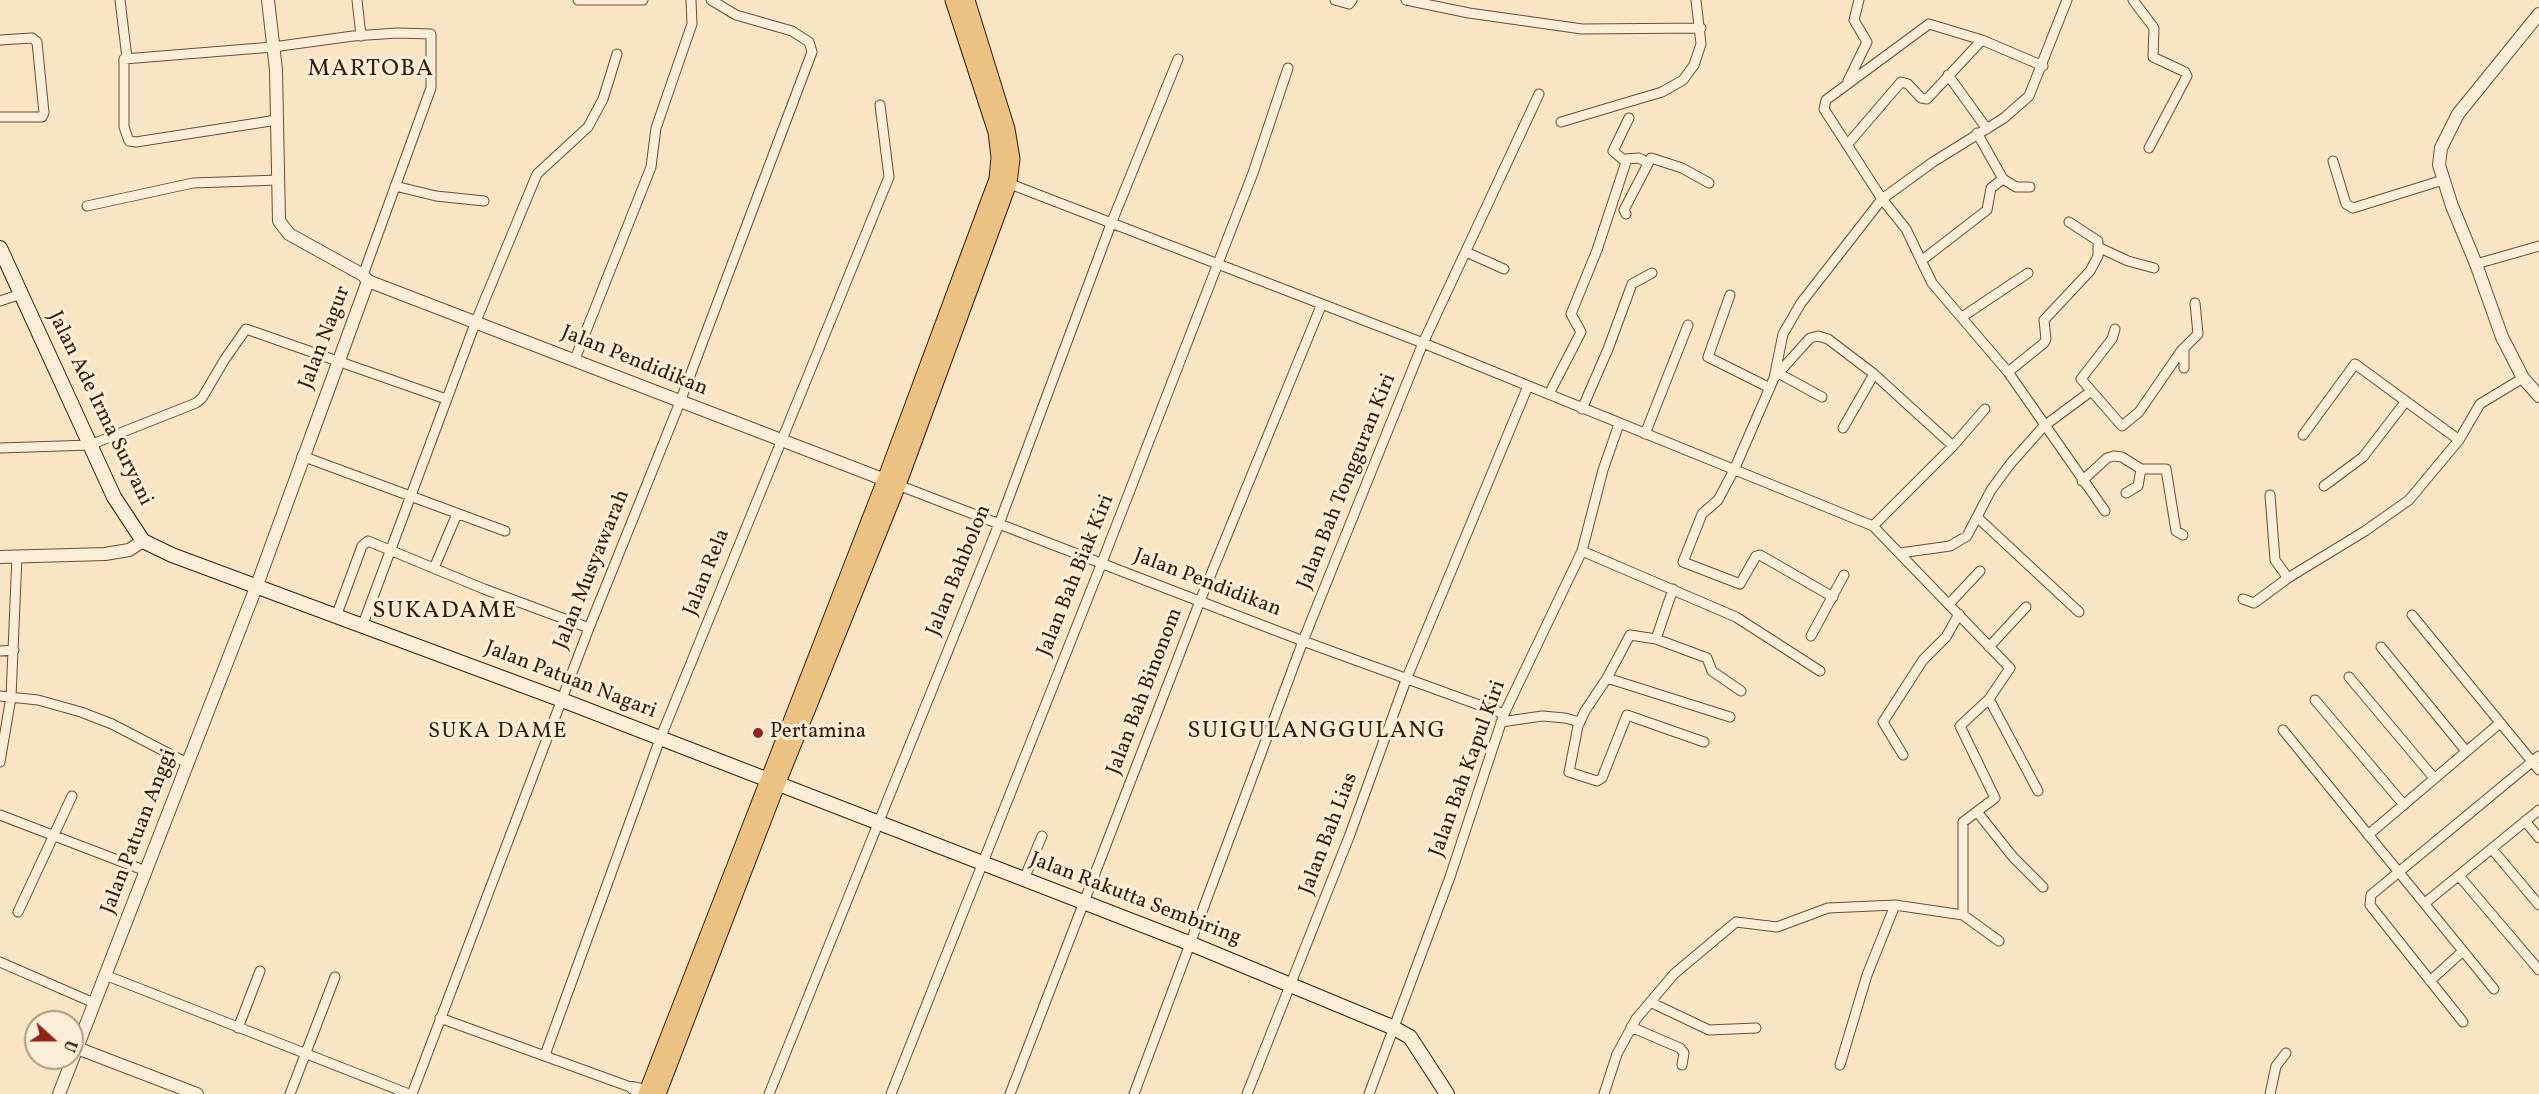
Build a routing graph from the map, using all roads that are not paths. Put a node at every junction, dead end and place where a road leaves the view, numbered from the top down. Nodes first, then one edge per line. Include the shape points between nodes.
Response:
1 (120, 0) edge
2 (268, 0) edge
3 (357, 0) edge
4 (579, 0) edge
5 (643, 0) edge
6 (691, 0) edge
7 (711, 0) edge
8 (953, 0) edge
9 (967, 0) edge
10 (1335, 0) edge
11 (1352, 0) edge
12 (1406, 0) edge
13 (1696, 0) edge
14 (1859, 0) edge
15 (2067, 0) edge
16 (2133, 0) edge
17 (2539, 14) edge
18 (1701, 28) junction
19 (361, 36) junction
20 (0, 40) edge
21 (1982, 40) junction
22 (273, 47) junction
23 (617, 54) dead end
24 (127, 58) junction
25 (1178, 59) dead end
26 (2043, 66) junction
27 (1288, 68) dead end
28 (1948, 75) junction
29 (1846, 85) junction
30 (1539, 94) dead end
31 (880, 105) dead end
32 (0, 117) edge
33 (1629, 118) dead end
34 (277, 120) junction
35 (1561, 122) dead end
36 (1987, 129) junction
37 (1977, 134) junction
38 (1847, 145) junction
39 (2149, 148) dead end
40 (1625, 159) junction
41 (2333, 161) dead end
42 (1648, 163) junction
43 (2003, 179) junction
44 (279, 180) junction
45 (2443, 180) junction
46 (1003, 181) junction
47 (1710, 183) dead end
48 (395, 186) junction
49 (2030, 186) dead end
50 (1882, 199) junction
51 (484, 201) dead end
52 (87, 206) dead end
53 (1626, 214) dead end
54 (2069, 222) dead end
55 (1111, 224) junction
56 (2539, 246) edge
57 (0, 248) edge
58 (2100, 248) junction
59 (1466, 252) junction
60 (1921, 261) junction
61 (2476, 264) junction
62 (1216, 265) junction
63 (2154, 268) dead end
64 (1504, 269) dead end
65 (1652, 273) dead end
66 (2028, 273) dead end
67 (366, 278) junction
68 (21, 294) junction
69 (1730, 295) dead end
70 (0, 302) edge
71 (2195, 303) dead end
72 (1321, 306) junction
73 (1962, 317) junction
74 (476, 321) junction
75 (1688, 325) dead end
76 (2115, 329) dead end
77 (1423, 343) junction
78 (2184, 348) junction
79 (575, 359) junction
80 (338, 362) junction
81 (2184, 368) dead end
82 (2008, 372) junction
83 (1874, 374) junction
84 (1776, 375) junction
85 (2523, 378) junction
86 (1528, 386) junction
87 (1770, 388) junction
88 (2090, 392) junction
89 (1549, 394) junction
90 (2539, 396) edge
91 (1822, 397) dead end
92 (446, 399) junction
93 (2406, 401) junction
94 (680, 402) junction
95 (1582, 409) junction
96 (1985, 409) dead end
97 (1619, 424) junction
98 (2044, 426) junction
99 (1843, 428) dead end
100 (1646, 434) junction
101 (2303, 435) dead end
102 (780, 441) junction
103 (2458, 441) junction
104 (90, 445) junction
105 (1953, 446) junction
106 (0, 448) edge
107 (302, 456) junction
108 (2141, 469) junction
109 (1734, 470) junction
110 (2082, 481) junction
111 (892, 482) junction
112 (2324, 486) dead end
113 (2126, 493) dead end
114 (2270, 495) dead end
115 (409, 496) junction
116 (2105, 511) dead end
117 (457, 514) junction
118 (1977, 517) junction
119 (999, 524) junction
120 (1874, 526) junction
121 (506, 531) dead end
122 (2183, 535) dead end
123 (143, 541) junction
124 (390, 550) junction
125 (1582, 551) junction
126 (1900, 553) junction
127 (17, 556) junction
128 (0, 557) edge
129 (1101, 565) junction
130 (434, 568) junction
131 (1980, 571) dead end
132 (1844, 574) dead end
133 (2288, 578) junction
134 (257, 585) junction
135 (1673, 589) junction
136 (1833, 597) junction
137 (2243, 599) dead end
138 (1200, 602) junction
139 (1949, 604) junction
140 (2026, 607) dead end
141 (2079, 612) dead end
142 (337, 614) junction
143 (1959, 614) junction
144 (2412, 615) dead end
145 (363, 624) junction
146 (589, 628) junction
147 (1811, 636) dead end
148 (1656, 639) junction
149 (1303, 641) junction
150 (1989, 647) junction
151 (2381, 647) dead end
152 (14, 650) junction
153 (0, 651) edge
154 (1820, 670) dead end
155 (2349, 677) dead end
156 (1607, 678) junction
157 (1406, 680) junction
158 (1741, 691) dead end
159 (0, 696) edge
160 (11, 697) junction
161 (1989, 699) junction
162 (562, 700) junction
163 (2315, 700) dead end
164 (1730, 717) dead end
165 (1502, 718) junction
166 (1580, 722) junction
167 (2500, 723) junction
168 (2283, 730) dead end
169 (660, 739) junction
170 (1704, 742) dead end
171 (2466, 751) junction
172 (1903, 755) dead end
173 (2536, 759) edge
174 (0, 762) edge
175 (188, 763) junction
176 (2539, 770) edge
177 (2434, 778) junction
178 (772, 783) junction
179 (2038, 791) dead end
180 (72, 796) dead end
181 (2404, 805) junction
182 (2539, 810) edge
183 (1978, 813) junction
184 (0, 815) edge
185 (2525, 821) junction
186 (878, 822) junction
187 (2368, 835) junction
188 (55, 836) junction
189 (1042, 836) dead end
190 (2539, 838) edge
191 (2492, 849) junction
192 (981, 863) junction
193 (146, 871) junction
194 (2399, 872) junction
195 (2460, 877) junction
196 (1024, 879) junction
197 (2043, 888) dead end
198 (1085, 903) junction
199 (2425, 903) junction
200 (1895, 905) junction
201 (2539, 905) edge
202 (18, 912) dead end
203 (1963, 915) junction
204 (1999, 941) dead end
205 (1189, 943) junction
206 (2463, 951) junction
207 (0, 962) edge
208 (2539, 970) edge
209 (260, 971) dead end
210 (105, 975) junction
211 (335, 978) dead end
212 (2430, 981) junction
213 (1290, 984) junction
214 (2494, 989) dead end
215 (1650, 1002) junction
216 (94, 1003) junction
217 (440, 1018) junction
218 (2463, 1022) dead end
219 (1392, 1027) junction
220 (1631, 1027) junction
221 (238, 1028) junction
222 (1756, 1028) dead end
223 (84, 1029) edge
224 (84, 1051) edge
225 (306, 1053) junction
226 (2286, 1053) dead end
227 (545, 1055) junction
228 (1682, 1065) dead end
229 (1840, 1065) dead end
230 (68, 1070) edge
231 (644, 1092) edge
232 (59, 1094) edge
233 (197, 1094) edge
234 (290, 1094) edge
235 (410, 1094) edge
236 (769, 1094) edge
237 (891, 1094) edge
238 (1010, 1094) edge
239 (1134, 1094) edge
240 (1247, 1094) edge
241 (1369, 1094) edge
242 (1448, 1094) edge
243 (1604, 1094) edge
244 (2270, 1094) edge

1 - 24 street
2 - 22 street, Jalan Nagur
3 - 19 street
4 - 5 street
6 - 79 street via 692,24 656,128 651,167
7 - 94 street, Jalan Musyawarah via 736,15 792,31 811,46
8 - 46 highway via 996,132
9 - 46 highway via 1007,129 1012,159
10 - 11 street via 1349,4
12 - 18 street via 1582,29
13 - 18 street
14 - 29 street via 1854,20 1867,42
15 - 26 street
16 - 39 street via 2154,28 2153,57 2187,76
17 - 45 street via 2447,133 2439,157
18 - 35 street via 1694,65 1683,80 1662,92
19 - 22 street
19 - 48 street via 432,36 431,88
20 - 32 street via 32,38 37,42 44,114
21 - 26 street
21 - 28 street
21 - 29 street via 1929,24
22 - 24 street
22 - 34 street, Jalan Nagur
23 - 74 street via 603,99 588,127 538,172
24 - 34 street via 123,64 124,127 129,141
25 - 55 street, Jalan Bahbolon
26 - 36 street via 2029,96
27 - 62 street, Jalan Bah Biak Kiri
28 - 36 street
28 - 38 street via 1927,99 1901,82
29 - 38 street via 1826,100 1824,109
30 - 59 street, Jalan Bah Tongguran Kiri
31 - 102 street, Jalan Rela via 889,177
33 - 40 street via 1613,152
34 - 44 street, Jalan Nagur
36 - 37 street
37 - 43 street
37 - 50 street
38 - 50 street
40 - 42 street via 1639,158
40 - 89 street via 1597,250 1571,314 1581,332
41 - 45 street via 2346,204 2353,208
42 - 47 street via 1654,159 1682,168
42 - 53 street via 1624,210
43 - 49 street via 2016,187
43 - 60 street via 1989,193 1988,210
44 - 52 street via 193,183
44 - 67 street, Jalan Nagur via 279,221 284,230
45 - 61 street
46 - 55 street
46 - 111 highway
48 - 51 street via 436,196
48 - 67 street
50 - 60 street via 1906,229
50 - 84 street via 1791,318 1781,338
54 - 58 street via 2098,241
55 - 62 street
55 - 119 street, Jalan Bahbolon
56 - 61 street
57 - 68 main road, Jalan Ade Irma Suryani
58 - 63 street
58 - 82 street via 2090,271 2044,320 2044,343
59 - 64 street
59 - 77 street, Jalan Bah Tongguran Kiri
60 - 73 street via 1932,283
61 - 85 street via 2502,337
62 - 72 street
62 - 129 street, Jalan Bah Biak Kiri
65 - 95 street via 1632,284
66 - 73 street
67 - 74 street, Jalan Pendidikan
67 - 80 street, Jalan Nagur
68 - 70 street
68 - 104 main road, Jalan Ade Irma Suryani
69 - 87 street via 1708,357
71 - 78 street via 2199,332
72 - 77 street
72 - 138 street, Jalan Bah Binonom
73 - 82 street
74 - 79 street, Jalan Pendidikan
74 - 92 street
75 - 100 street
76 - 88 street via 2112,339 2081,376
77 - 86 street
77 - 149 street, Jalan Bah Tongguran Kiri
78 - 81 street
78 - 88 street via 2139,412 2122,426
79 - 94 street, Jalan Pendidikan
80 - 92 street
80 - 104 street via 246,329 199,401
80 - 107 street, Jalan Nagur
82 - 98 street
83 - 84 street via 1828,339 1818,336 1810,338
83 - 99 street
83 - 105 street
84 - 87 street
84 - 91 street
85 - 90 street
85 - 103 street via 2480,404
86 - 89 street
86 - 157 street, Jalan Bah Lias
87 - 109 street
88 - 98 street
89 - 95 street
92 - 115 street
93 - 101 street via 2355,364
93 - 103 street
93 - 112 street via 2363,457
94 - 102 street, Jalan Pendidikan
94 - 146 street, Jalan Musyawarah
95 - 97 street
96 - 105 street
97 - 100 street
97 - 125 street, Jalan Bah Kapul Kiri
98 - 110 street
98 - 118 street via 1997,481
100 - 109 street
102 - 111 street, Jalan Pendidikan
102 - 169 street, Jalan Rela
103 - 133 street via 2409,500
104 - 106 street
104 - 123 main road, Jalan Ade Irma Suryani via 114,497
105 - 120 street
107 - 115 street
107 - 134 street, Jalan Nagur
108 - 110 street via 2114,456
108 - 113 street via 2138,486
108 - 122 street via 2168,470 2176,531
109 - 120 street
109 - 136 street via 1718,500 1702,514 1683,562 1740,584 1760,555
110 - 116 street
111 - 119 street, Jalan Pendidikan
111 - 178 highway
114 - 133 street via 2273,552
115 - 117 street
115 - 124 street
117 - 121 street
117 - 130 street
118 - 126 street via 1967,536 1954,545
118 - 141 street
119 - 129 street, Jalan Pendidikan
119 - 186 street, Jalan Bahbolon
120 - 126 street
123 - 127 street via 129,550 105,554
123 - 134 main road
124 - 130 street
124 - 142 street via 373,541 364,543
124 - 145 street
125 - 135 street
125 - 165 street, Jalan Bah Kapul Kiri
126 - 139 street
127 - 128 street
127 - 152 street
129 - 138 street, Jalan Pendidikan
129 - 192 street, Jalan Bah Biak Kiri
130 - 146 street
131 - 139 street
132 - 136 street
133 - 137 street via 2254,603
134 - 142 main road, Jalan Patuan Nagari
134 - 175 street, Jalan Patuan Anggi
135 - 148 street
135 - 154 street via 1742,620
136 - 147 street
138 - 149 street, Jalan Pendidikan
138 - 198 street, Jalan Bah Binonom
139 - 143 street
140 - 150 street
142 - 145 main road, Jalan Patuan Nagari
143 - 150 street
143 - 172 street via 1946,638 1923,660 1883,722
144 - 167 street
145 - 162 main road, Jalan Patuan Nagari
146 - 162 street, Jalan Musyawarah
148 - 156 street via 1630,634
148 - 158 street via 1707,658 1712,671
149 - 157 street, Jalan Pendidikan
149 - 205 street, Jalan Bah Tongguran Kiri
150 - 161 street via 2010,668
151 - 171 street
152 - 153 street
152 - 160 street
155 - 177 street
156 - 164 street
156 - 166 street
157 - 165 street, Jalan Pendidikan
157 - 213 street, Jalan Bah Lias
159 - 160 street
160 - 174 street
160 - 175 street via 81,712
161 - 179 street
161 - 183 street via 1960,726 1995,796
162 - 169 main road, Jalan Patuan Nagari
162 - 217 street, Jalan Musyawarah
163 - 181 street
165 - 166 street via 1542,716
165 - 219 street, Jalan Bah Kapul Kiri via 1450,877
166 - 170 street via 1569,772 1597,781 1602,778 1627,715
167 - 171 street
167 - 173 street
168 - 187 street
169 - 178 main road, Jalan Patuan Nagari
169 - 227 street, Jalan Rela
171 - 177 street
173 - 176 street
173 - 194 street
175 - 193 street, Jalan Patuan Anggi
177 - 181 street
178 - 186 main road, Jalan Rakutta Sembiring
178 - 231 highway
180 - 188 street
181 - 187 street
182 - 185 street
183 - 197 street
183 - 203 street via 1963,822
184 - 188 street
185 - 190 street
185 - 191 street
186 - 192 main road, Jalan Rakutta Sembiring
186 - 236 street, Jalan Bahbolon
187 - 194 street
188 - 193 street
188 - 202 street
189 - 196 street
191 - 195 street
191 - 201 street
192 - 196 main road, Jalan Rakutta Sembiring
192 - 237 street, Jalan Bah Biak Kiri
193 - 210 street, Jalan Patuan Anggi
194 - 199 street
194 - 212 street via 2371,895 2370,905
195 - 199 street
195 - 208 street
196 - 198 main road, Jalan Rakutta Sembiring
198 - 205 main road, Jalan Rakutta Sembiring
198 - 238 street, Jalan Bah Binonom
199 - 206 street
200 - 203 street
200 - 215 street via 1828,908 1777,927 1736,922 1674,974
200 - 229 street via 1866,978
203 - 204 street
205 - 213 main road, Jalan Rakutta Sembiring
205 - 239 street, Jalan Bah Tongguran Kiri
206 - 212 street
206 - 214 street
207 - 216 street
209 - 221 street
210 - 216 street, Jalan Patuan Anggi
210 - 221 street
211 - 225 street
212 - 218 street
213 - 219 main road, Jalan Rakutta Sembiring
213 - 240 street, Jalan Bah Lias
215 - 220 street
215 - 222 street via 1709,1030
216 - 223 street, Jalan Patuan Anggi
217 - 227 street
217 - 235 street, Jalan Musyawarah
219 - 241 street, Jalan Bah Kapul Kiri
219 - 242 main road, Jalan Rakutta Sembiring via 1410,1037
220 - 228 street via 1680,1048
220 - 243 street
221 - 225 street
224 - 233 street
225 - 234 street
225 - 235 street
226 - 244 street via 2278,1062
227 - 231 street
230 - 232 street, Jalan Patuan Anggi

